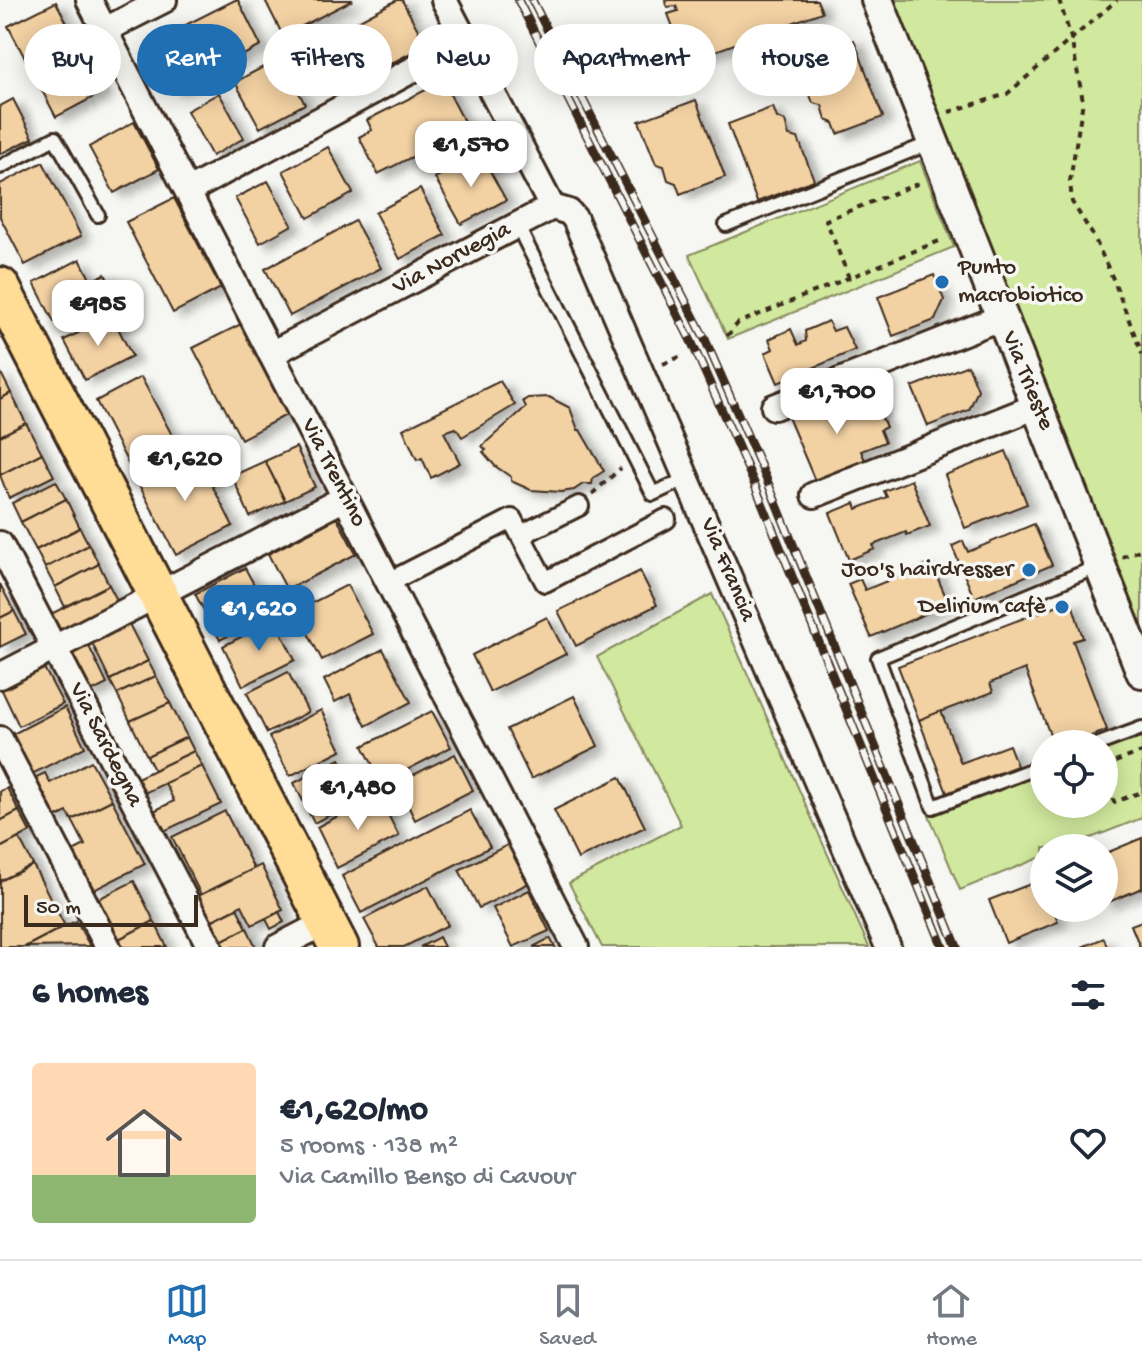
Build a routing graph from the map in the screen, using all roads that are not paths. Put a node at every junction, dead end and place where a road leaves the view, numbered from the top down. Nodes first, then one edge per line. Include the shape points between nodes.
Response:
1 (89, 0) edge
2 (164, 0) edge
3 (444, 0) edge
4 (877, 0) edge
5 (102, 24) edge
6 (117, 24) edge
7 (457, 24) edge
8 (121, 61) edge
9 (408, 72) edge
10 (494, 96) edge
11 (933, 142) junction
12 (0, 167) edge
13 (188, 191) junction
14 (552, 207) junction
15 (98, 215) dead end
16 (517, 225) junction
17 (726, 225) dead end
18 (0, 287) edge
19 (1002, 317) junction
20 (271, 354) junction
21 (1037, 406) junction
22 (774, 407) dead end
23 (688, 478) junction
24 (814, 495) dead end
25 (345, 498) junction
26 (579, 506) road end
27 (666, 519) dead end
28 (521, 535) junction
29 (0, 544) edge
30 (1110, 561) junction
31 (389, 582) junction
32 (158, 595) junction
33 (55, 648) junction
34 (1142, 672) edge
35 (0, 676) edge
36 (1142, 728) edge
37 (1118, 737) edge
38 (0, 739) edge
39 (1030, 770) edge
40 (333, 935) edge
41 (108, 947) edge
42 (210, 947) edge
43 (278, 947) edge
44 (576, 947) edge
45 (888, 947) edge

1 - 5 street, Via Trentino
2 - 6 street
3 - 7 street
4 - 11 street, Via Trieste
8 - 13 street, Via Trentino
9 - 13 street
10 - 14 street
11 - 17 lane
11 - 19 street, Via Trieste
12 - 15 lane via 55,138
13 - 20 street, Via Trentino
14 - 16 street, Via Norvegia
14 - 23 street, Via Francia via 575,219
16 - 20 street, Via Norvegia
16 - 23 lane via 653,494
18 - 32 main road
19 - 21 street, Via Trieste
19 - 22 street
20 - 25 street, Via Trentino
21 - 24 street
21 - 30 street, Via Trieste
23 - 45 street, Via Francia
25 - 31 street, Via Trentino
25 - 32 street
26 - 28 street
27 - 28 street via 545,582
28 - 31 street via 512,519
29 - 33 street, Via Sardegna
30 - 34 street, Via Trieste
30 - 39 lane via 878,658 933,807
31 - 44 street, Via Trentino
32 - 33 street
32 - 40 main road
33 - 35 street
33 - 42 street, Via Sardegna
36 - 37 lane
38 - 41 street
40 - 43 street

